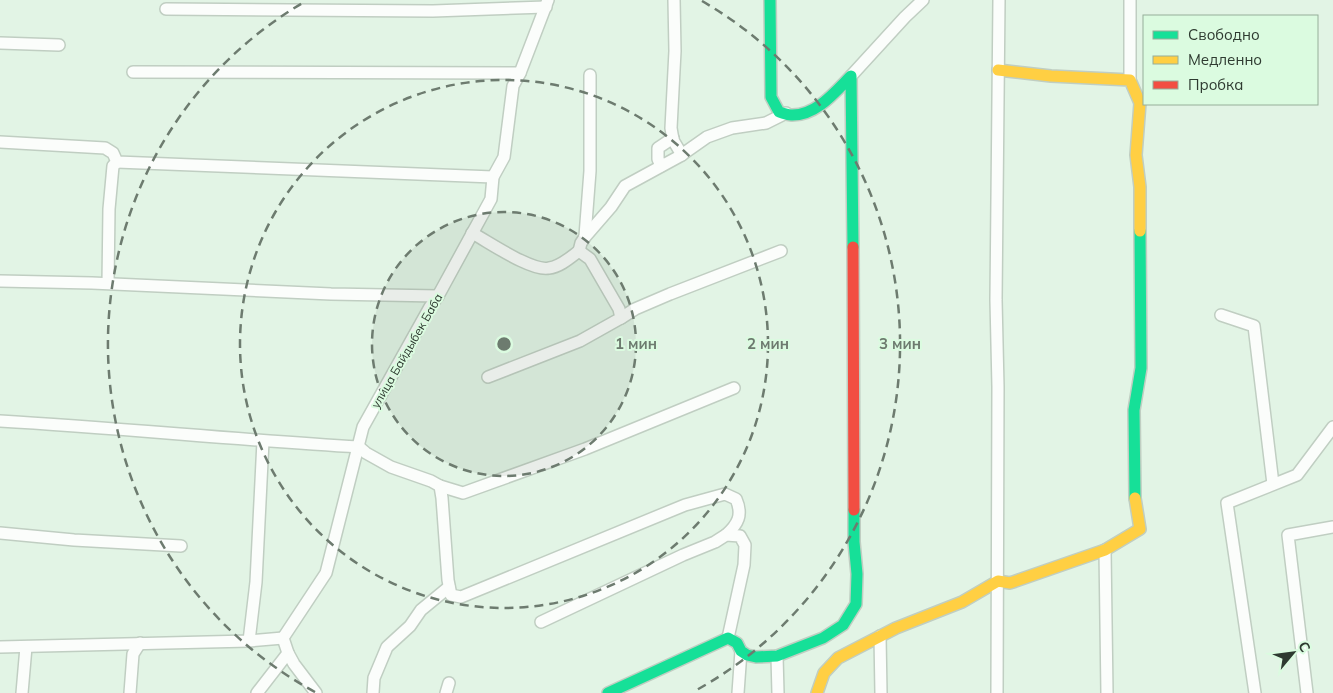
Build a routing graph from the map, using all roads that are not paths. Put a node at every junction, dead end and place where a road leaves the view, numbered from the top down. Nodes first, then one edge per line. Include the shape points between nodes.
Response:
1 (674, 0) edge
2 (770, 0) edge
3 (923, 0) edge
4 (999, 0) edge
5 (1130, 0) edge
6 (547, 4) edge
7 (166, 9) dead end
8 (0, 43) edge
9 (59, 45) dead end
10 (998, 70) junction
11 (133, 72) dead end
12 (520, 73) junction
13 (590, 75) dead end
14 (850, 76) junction
15 (1130, 80) junction
16 (786, 113) junction
17 (673, 138) junction
18 (0, 142) edge
19 (682, 155) junction
20 (117, 162) junction
21 (661, 166) junction
22 (493, 177) junction
23 (472, 233) junction
24 (585, 237) junction
25 (579, 251) junction
26 (781, 251) dead end
27 (0, 281) edge
28 (108, 283) junction
29 (438, 296) junction
30 (1221, 315) dead end
31 (621, 318) junction
32 (488, 377) dead end
33 (734, 388) dead end
34 (0, 421) edge
35 (1333, 427) edge
36 (263, 441) junction
37 (359, 447) junction
38 (1273, 484) junction
39 (440, 486) junction
40 (1333, 527) edge
41 (0, 533) edge
42 (726, 535) junction
43 (181, 546) dead end
44 (1105, 550) junction
45 (998, 581) junction
46 (449, 587) junction
47 (541, 622) dead end
48 (880, 636) junction
49 (284, 638) junction
50 (728, 638) junction
51 (250, 642) junction
52 (140, 643) junction
53 (0, 647) edge
54 (26, 647) junction
55 (741, 650) junction
56 (288, 654) junction
57 (777, 656) junction
58 (22, 693) edge
59 (130, 693) edge
60 (257, 693) edge
61 (316, 693) edge
62 (373, 693) edge
63 (608, 693) edge
64 (738, 693) edge
65 (778, 693) edge
66 (817, 693) edge
67 (881, 693) edge
68 (997, 693) edge
69 (1107, 693) edge
70 (1255, 693) edge
71 (1307, 693) edge

1 - 17 street
2 - 16 street via 771,97 779,112
3 - 14 street
4 - 10 street
5 - 15 street
6 - 7 street via 433,11
6 - 12 street, улица Байдыбек Баба
8 - 9 street
10 - 15 street
10 - 45 street
11 - 12 street
12 - 22 street, улица Байдыбек Баба via 513,86 504,157
13 - 24 street via 590,171
14 - 16 street via 822,104 805,112
14 - 57 street via 856,604 843,625 823,638
15 - 44 street via 1140,103 1136,155 1140,187 1141,368 1134,410 1135,502 1140,529
16 - 19 street via 766,124 732,128 708,138
17 - 19 street
17 - 21 street via 658,148
18 - 20 street via 105,148 113,153
19 - 21 street
20 - 22 street
20 - 28 street via 113,166 109,209
21 - 24 street via 625,186
22 - 23 street, улица Байдыбек Баба via 491,199
23 - 25 street via 533,267 549,268
23 - 29 street, улица Байдыбек Баба
24 - 25 street
25 - 31 street via 590,259
26 - 31 street via 670,294
27 - 28 street
28 - 29 street
29 - 37 street, улица Байдыбек Баба via 363,427
30 - 38 street via 1254,326
31 - 32 street via 580,341
33 - 39 street via 584,449 463,493
34 - 36 street
35 - 38 street via 1296,475
36 - 37 street
36 - 51 street
37 - 39 street via 391,467 432,480
37 - 49 street, улица Байдыбек Баба via 326,573
38 - 70 street via 1227,503
39 - 46 street
40 - 71 street via 1288,535
41 - 43 street
42 - 46 street via 736,525 740,508 736,499 725,494 685,505 461,597 451,595
42 - 47 street
42 - 50 street via 740,536 745,545 744,565
44 - 45 street via 1010,583
44 - 69 street
45 - 48 street via 962,602
45 - 68 street
46 - 62 street via 421,610 410,626 387,647 374,678
48 - 66 street via 838,658 824,673
48 - 67 street
49 - 51 street
49 - 56 street
50 - 55 street
50 - 63 street
51 - 52 street
52 - 54 street
52 - 59 street via 133,654
53 - 54 street
54 - 58 street
55 - 57 street via 756,657
55 - 64 street
56 - 60 street
56 - 61 street
57 - 65 street

